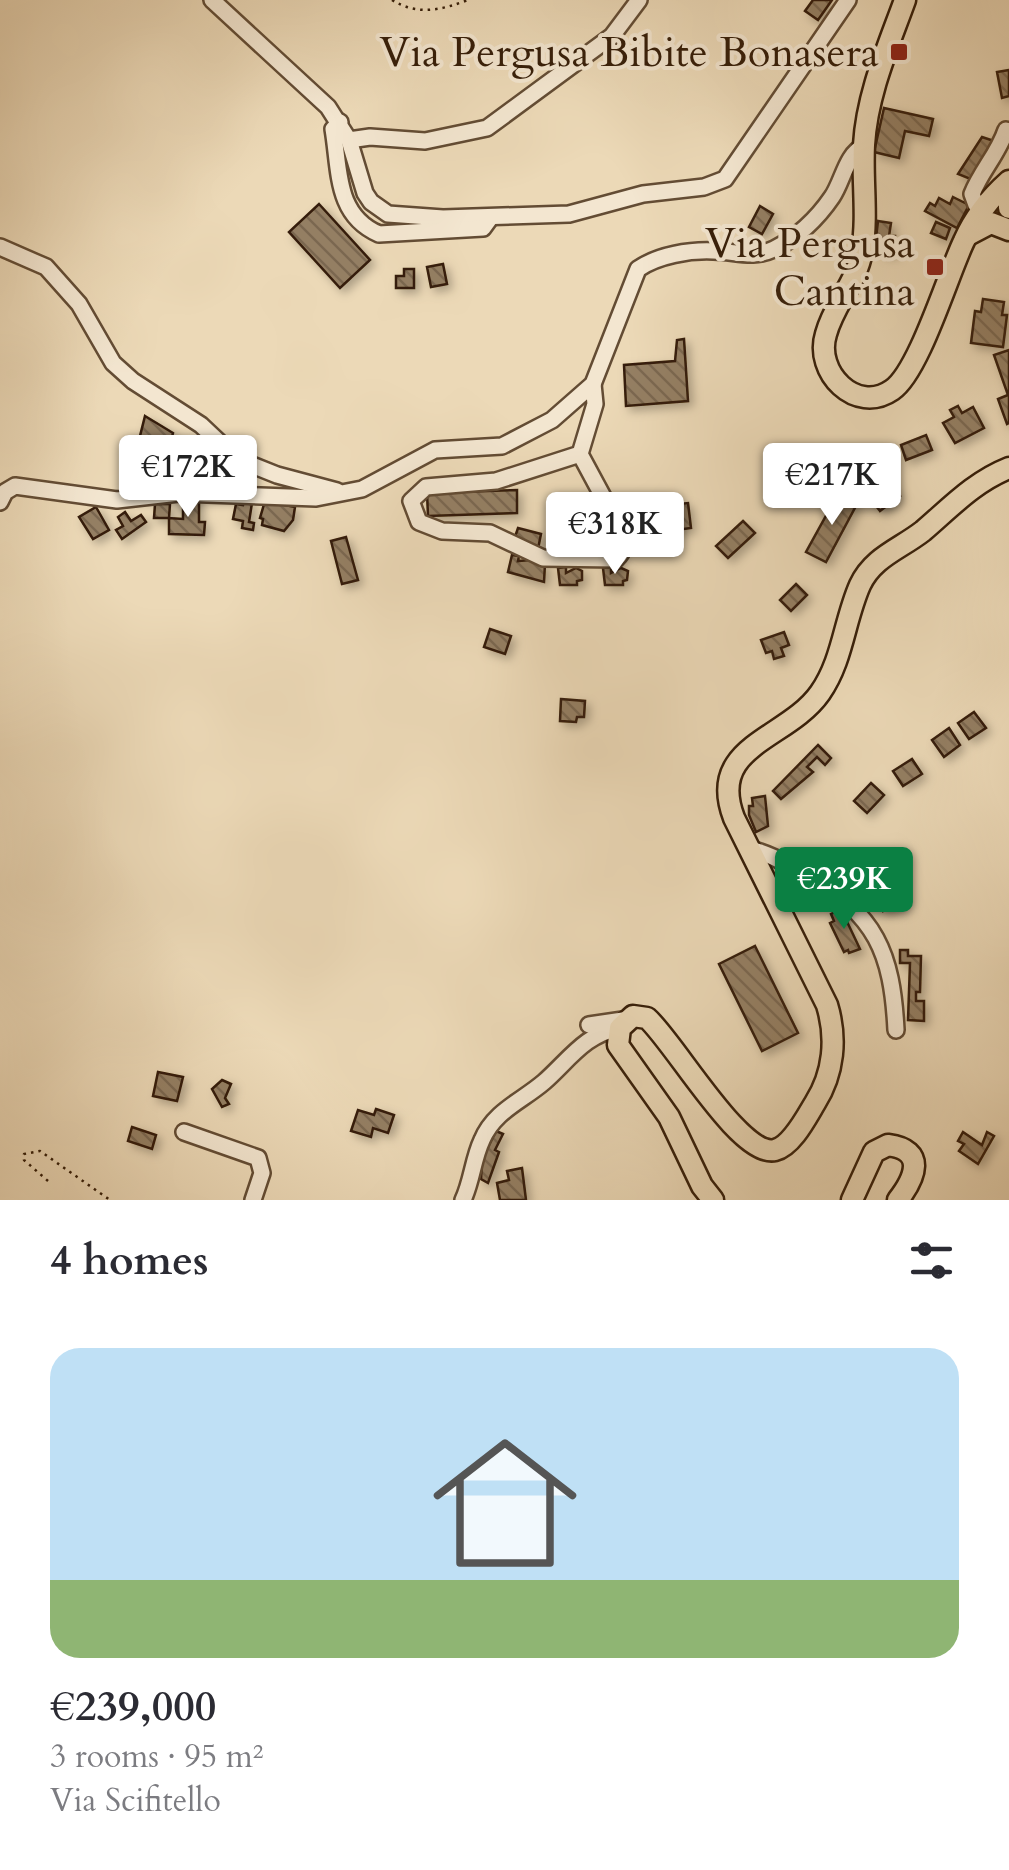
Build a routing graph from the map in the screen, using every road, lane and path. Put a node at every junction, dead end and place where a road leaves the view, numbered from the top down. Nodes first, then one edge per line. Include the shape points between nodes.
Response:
1 (212, 0) edge
2 (392, 0) edge
3 (468, 0) edge
4 (639, 0) edge
5 (848, 0) edge
6 (906, 0) edge
7 (340, 122) junction
8 (1006, 130) dead end
9 (349, 140) junction
10 (864, 146) junction
11 (1009, 180) edge
12 (1002, 213) edge
13 (491, 217) junction
14 (964, 238) junction
15 (0, 247) edge
16 (593, 384) junction
17 (580, 454) junction
18 (1009, 468) edge
19 (339, 492) junction
20 (0, 502) edge
21 (750, 849) junction
22 (623, 1024) junction
23 (588, 1025) dead end
24 (896, 1030) dead end
25 (184, 1132) dead end
26 (48, 1181) dead end
27 (110, 1200) edge
28 (253, 1200) edge
29 (463, 1200) edge
30 (713, 1200) edge
31 (852, 1200) edge
32 (898, 1200) edge

1 - 7 street
2 - 3 path via 418,11
4 - 9 street via 612,36 486,128 425,142
5 - 13 street via 726,179 569,214
6 - 10 main road via 875,83
7 - 9 street
7 - 13 street via 333,130 342,194 364,228 379,234 483,228
8 - 12 street via 972,194 976,204
9 - 13 street via 365,192 388,214
10 - 14 main road via 862,255 825,335 825,363 838,385 864,397 898,386
10 - 16 street via 852,154 818,215 780,246 749,256 687,253 638,269
11 - 12 main road
12 - 14 main road
12 - 14 main road
15 - 19 street via 46,267 79,304 122,372 201,425 237,459
16 - 17 street via 595,404
16 - 19 street via 552,420 512,442 435,450 362,489
17 - 17 street via 622,532 616,560 544,558 490,533 442,531 419,522 411,501 435,484 496,481
18 - 21 main road via 972,487 876,563 858,590 835,666 817,697 738,758 728,796
19 - 20 street via 316,498 179,493 117,500 15,486
21 - 22 main road via 832,1020 829,1071 790,1140 776,1150 756,1145 654,1024 639,1016
21 - 24 street via 827,887 862,915 884,959
22 - 23 street
22 - 29 street via 574,1052 502,1112 482,1140
22 - 30 main road via 618,1045
25 - 28 street via 258,1158 262,1173
26 - 27 path via 24,1154 40,1150
31 - 32 main road via 874,1152 888,1145 906,1151 913,1162 913,1180

